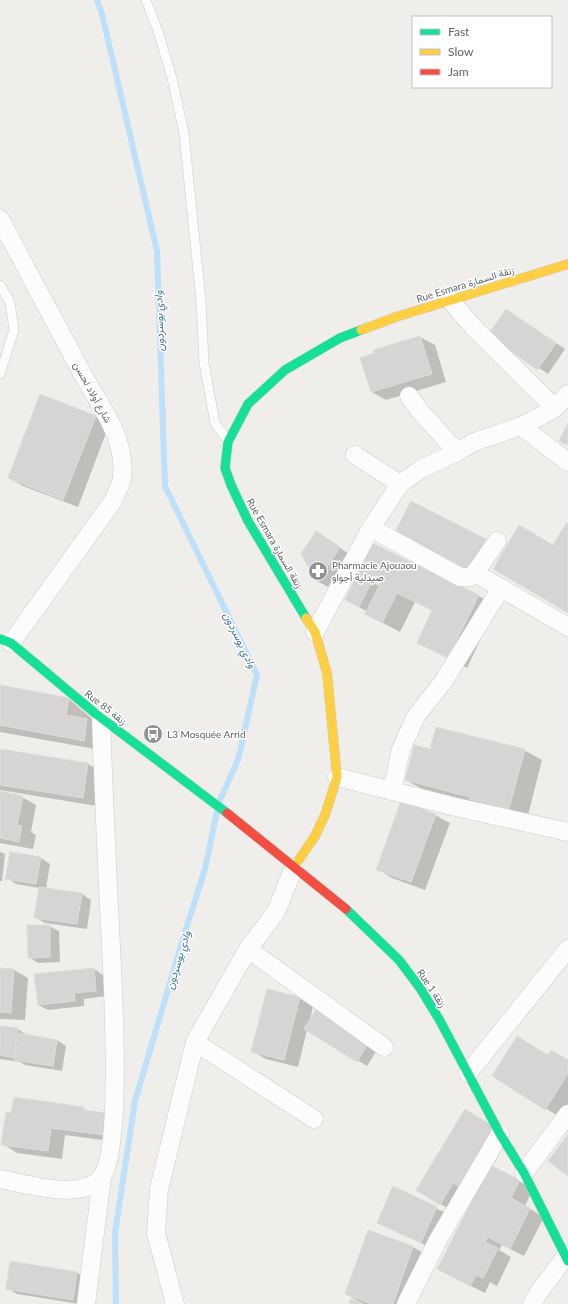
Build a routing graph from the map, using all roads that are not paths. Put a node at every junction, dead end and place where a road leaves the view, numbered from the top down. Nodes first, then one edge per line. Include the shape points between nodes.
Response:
1 (146, 0) edge
2 (0, 219) edge
3 (568, 264) edge
4 (0, 285) edge
5 (450, 300) junction
6 (0, 374) edge
7 (568, 394) edge
8 (409, 396) dead end
9 (555, 408) junction
10 (521, 426) junction
11 (228, 442) junction
12 (457, 452) junction
13 (355, 455) dead end
14 (568, 462) edge
15 (400, 484) junction
16 (372, 528) junction
17 (497, 541) dead end
18 (475, 573) junction
19 (501, 588) junction
20 (568, 627) edge
21 (315, 632) junction
22 (5, 641) edge
23 (101, 717) junction
24 (337, 777) junction
25 (199, 791) joint
26 (392, 791) junction
27 (567, 830) edge
28 (294, 866) junction
29 (248, 949) junction
30 (568, 949) edge
31 (195, 1042) junction
32 (384, 1047) dead end
33 (468, 1073) junction
34 (568, 1114) edge
35 (314, 1119) dead end
36 (500, 1134) junction
37 (524, 1173) junction
38 (102, 1177) junction
39 (0, 1179) edge
40 (567, 1258) edge
41 (86, 1304) edge
42 (175, 1304) edge
43 (406, 1304) edge
44 (532, 1304) edge

1 - 11 lane via 172,78 184,133 201,301 204,363 215,423
2 - 22 street, شارع أولاد لحسن via 110,421 122,460 123,478 113,501
3 - 5 street, Rue Esmara زنقة السمارة
4 - 6 lane via 10,302 14,330
5 - 9 street
5 - 11 street, Rue Esmara زنقة السمارة via 340,338 285,370 248,404
7 - 9 street
8 - 12 street
9 - 10 street
10 - 12 street via 474,442
10 - 14 street
11 - 21 street, Rue Esmara زنقة السمارة via 225,468 231,485 248,521
12 - 15 street via 421,469
13 - 15 street
15 - 16 street
16 - 18 street via 460,577
16 - 21 street
17 - 18 street
18 - 19 street
19 - 20 street
19 - 26 street via 443,682 416,716 401,749
21 - 24 street, Rue Esmara زنقة السمارة via 327,673
22 - 23 street, Rue 85 زنقة
23 - 25 street, Rue 85 زنقة
23 - 38 street via 114,1045 114,1115 108,1163
24 - 26 street
24 - 28 street, Rue Esmara زنقة السمارة via 315,836
25 - 28 street, Rue زنقة 1
26 - 27 street
28 - 29 street via 276,912
28 - 33 street, Rue زنقة 1 via 350,912 399,960 436,1013
29 - 31 street
29 - 32 street
30 - 33 street
31 - 35 street
31 - 42 street via 159,1189 156,1234
33 - 36 street, Rue زنقة 1
34 - 37 street
36 - 37 street, Rue زنقة 1
36 - 43 street via 438,1240
37 - 40 street, Rue زنقة 1
38 - 39 street via 94,1184 77,1190 60,1190
38 - 41 street
40 - 44 street

